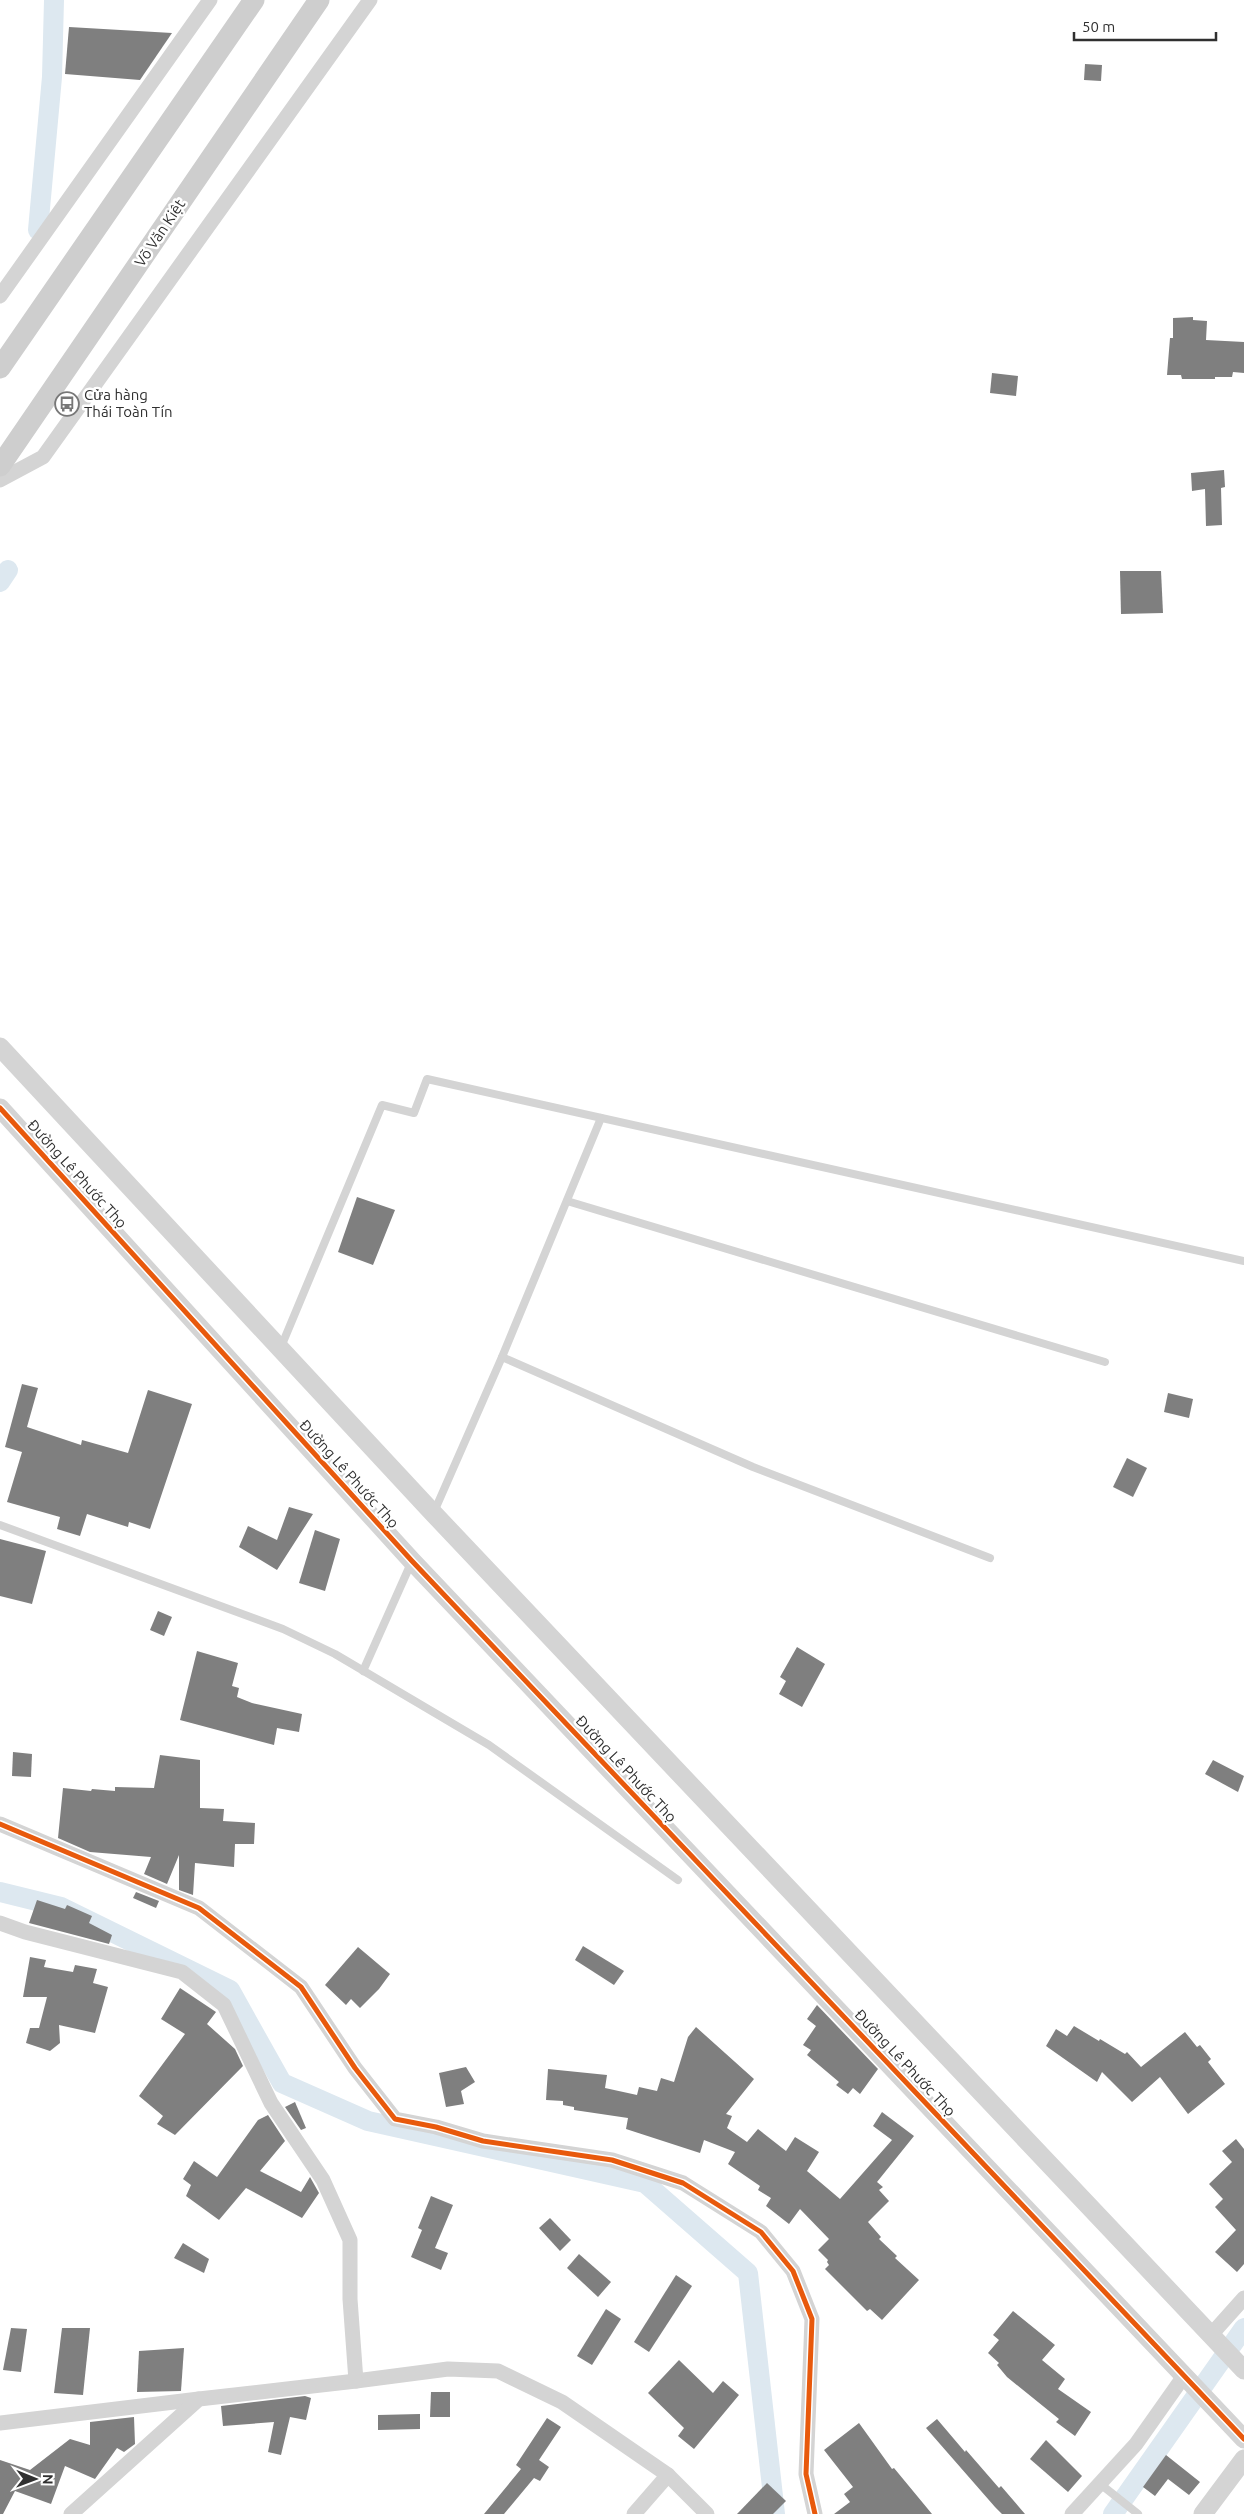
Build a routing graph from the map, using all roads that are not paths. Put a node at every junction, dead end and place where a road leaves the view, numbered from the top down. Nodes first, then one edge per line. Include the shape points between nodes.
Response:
1 (210, 0) edge
2 (254, 0) edge
3 (319, 0) edge
4 (370, 0) edge
5 (0, 296) edge
6 (0, 368) edge
7 (0, 466) edge
8 (0, 480) edge
9 (0, 1047) edge
10 (0, 1108) edge
11 (601, 1118) junction
12 (567, 1201) junction
13 (1244, 1260) edge
14 (281, 1347) junction
15 (502, 1357) junction
16 (1105, 1362) dead end
17 (433, 1513) junction
18 (0, 1525) edge
19 (990, 1558) dead end
20 (412, 1561) junction
21 (362, 1671) junction
22 (0, 1824) edge
23 (678, 1880) dead end
24 (0, 1923) edge
25 (1244, 2298) edge
26 (1214, 2340) junction
27 (1242, 2368) edge
28 (1186, 2378) junction
29 (356, 2381) junction
30 (199, 2399) junction
31 (0, 2423) edge
32 (1244, 2439) edge
33 (1244, 2459) edge
34 (668, 2475) junction
35 (1099, 2483) junction
36 (71, 2514) edge
37 (634, 2514) edge
38 (708, 2514) edge
39 (815, 2514) edge
40 (1072, 2514) edge
41 (1138, 2514) edge
42 (1203, 2514) edge

1 - 5 street
2 - 6 main road
3 - 7 main road, Võ Văn Kiệt
4 - 8 street via 43,457
9 - 14 street, Đường Lê Phước Thọ
10 - 20 street, Đường Lê Phước Thọ
11 - 12 lane
11 - 13 lane
11 - 14 lane via 427,1079 414,1113 382,1105
12 - 15 lane
12 - 16 lane
14 - 17 street, Đường Lê Phước Thọ
15 - 17 lane
15 - 19 lane via 753,1467
17 - 26 street, Đường Lê Phước Thọ
18 - 21 lane via 283,1629
20 - 21 lane
20 - 28 street, Đường Lê Phước Thọ
21 - 23 lane via 488,1746
22 - 39 street via 200,1908 301,1987 355,2068 395,2118 483,2141 612,2160 683,2183 761,2232 793,2271 812,2320 806,2474
24 - 29 street via 182,1972 224,2005 271,2103 323,2180 350,2240 350,2300
25 - 26 street
26 - 27 street, Đường Lê Phước Thọ
28 - 32 street, Đường Lê Phước Thọ
28 - 35 street via 1136,2444
29 - 30 street
29 - 34 street via 448,2369 498,2371 562,2402
30 - 31 street
30 - 36 street
33 - 42 street
34 - 37 street
34 - 38 street
35 - 40 street
35 - 41 lane

